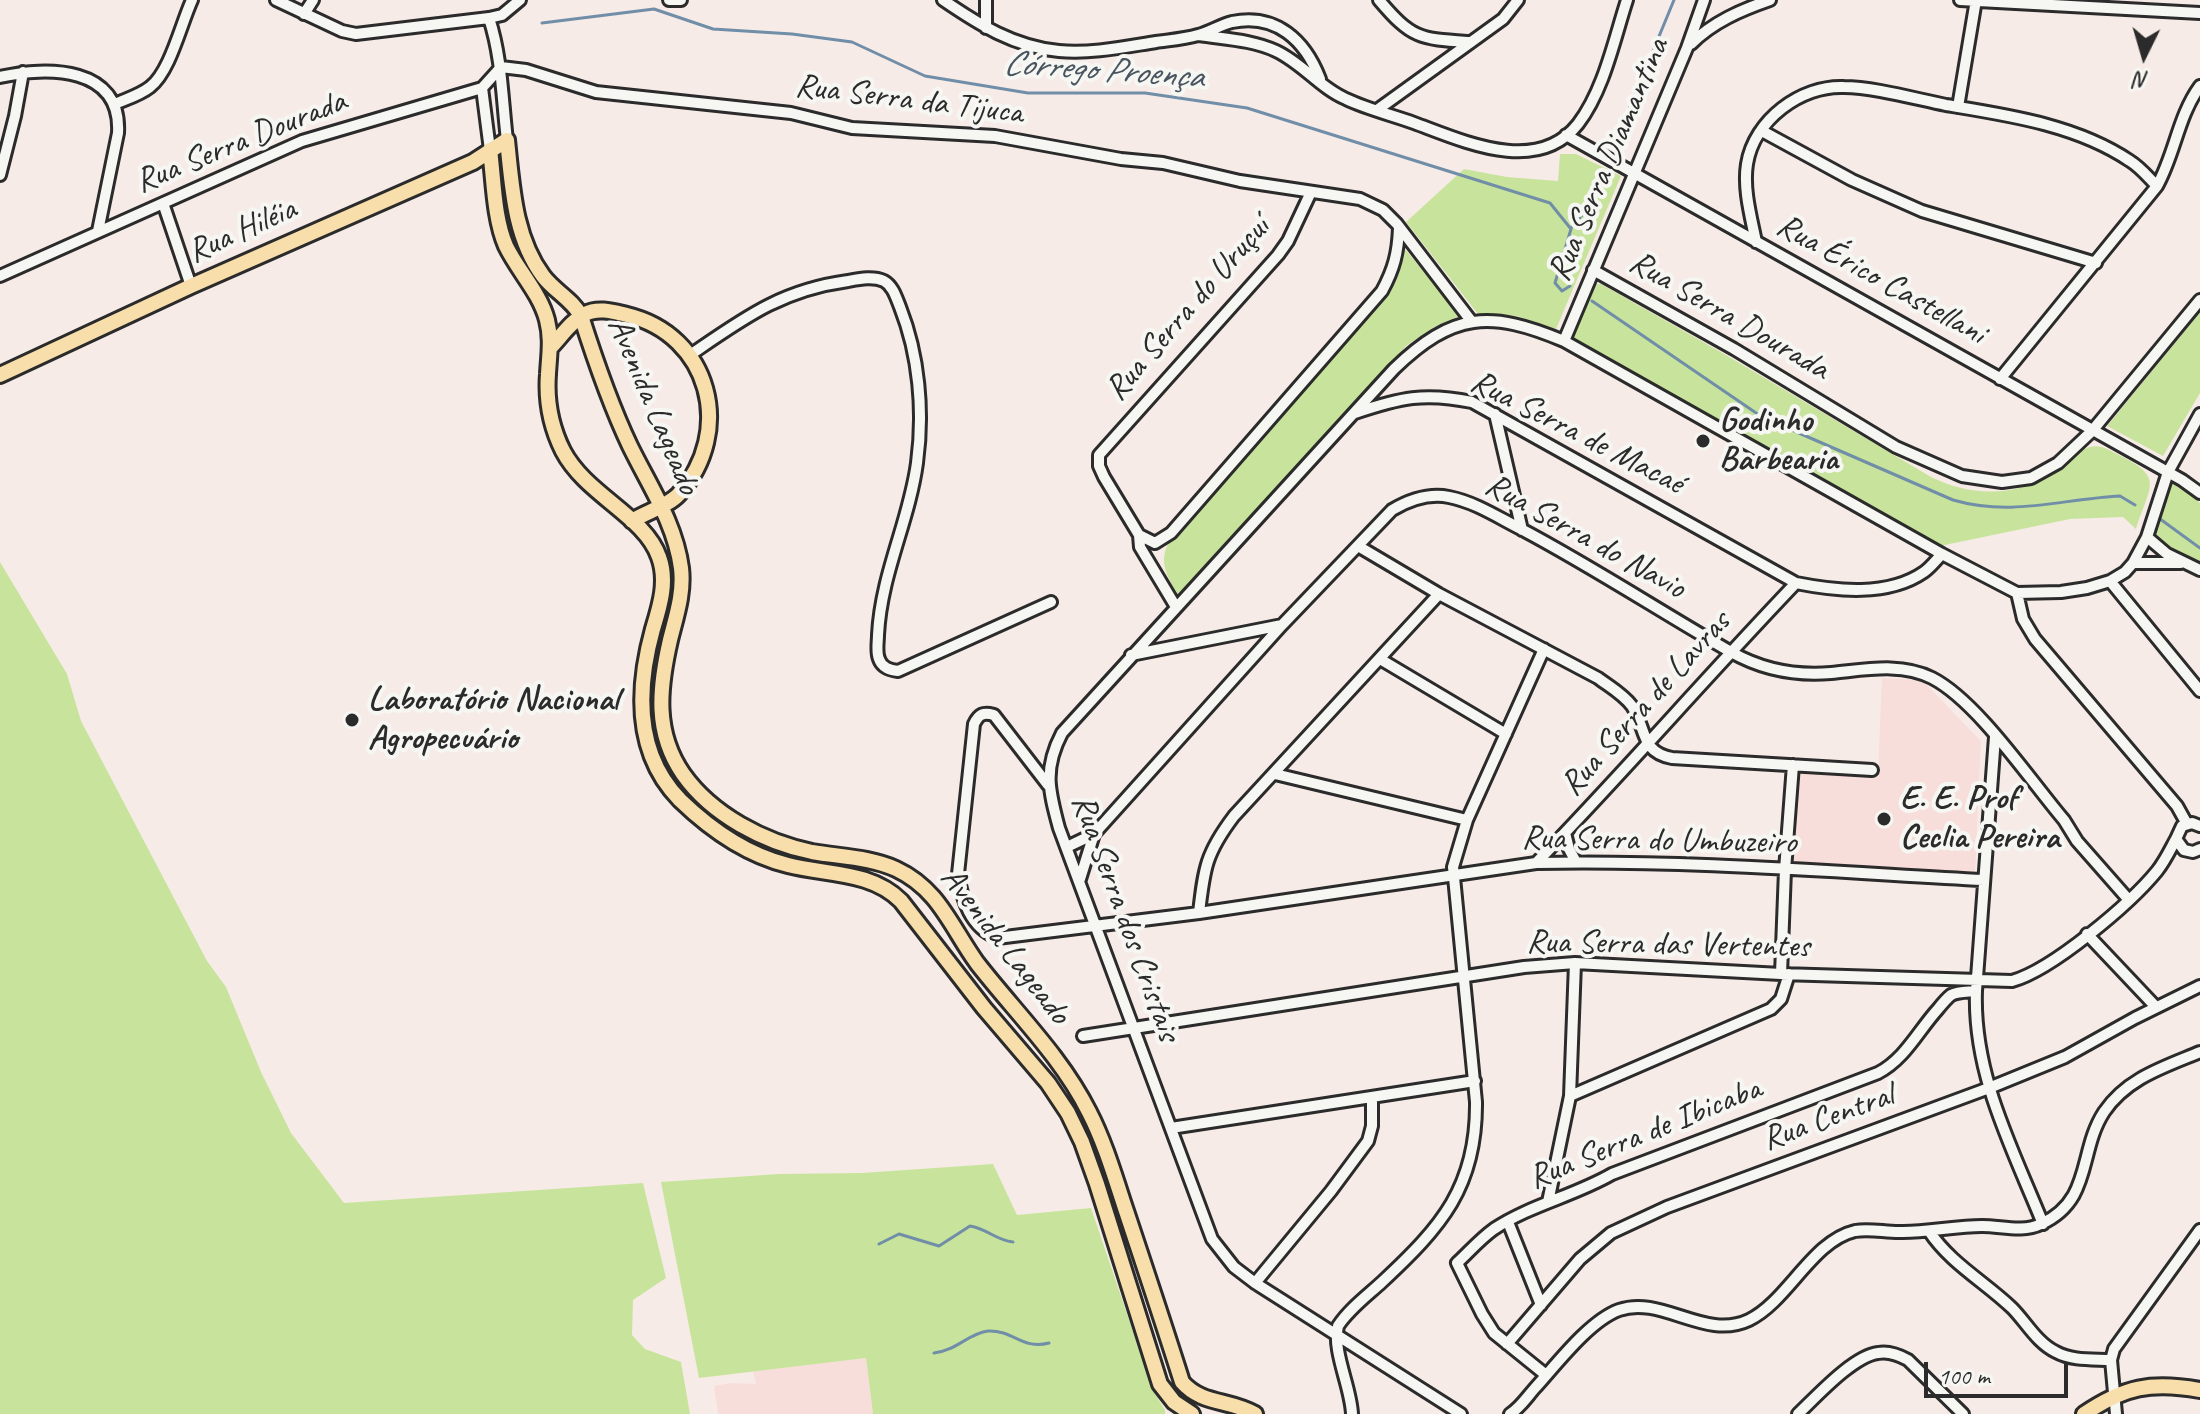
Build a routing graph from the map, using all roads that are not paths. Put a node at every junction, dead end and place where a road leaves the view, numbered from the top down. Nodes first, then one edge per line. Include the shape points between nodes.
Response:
1 (192, 0) edge
2 (276, 0) edge
3 (313, 0) edge
4 (520, 0) edge
5 (669, 0) edge
6 (681, 0) edge
7 (943, 0) edge
8 (986, 0) edge
9 (1379, 0) edge
10 (1518, 0) edge
11 (1627, 0) edge
12 (1704, 0) edge
13 (1770, 0) edge
14 (1960, 0) edge
15 (1976, 1) edge
16 (2200, 13) edge
17 (304, 14) junction
18 (489, 18) junction
19 (986, 28) junction
20 (1199, 35) junction
21 (1469, 42) junction
22 (1687, 48) junction
23 (501, 67) junction
24 (23, 72) junction
25 (0, 77) edge
26 (1321, 82) junction
27 (2200, 86) edge
28 (482, 88) junction
29 (115, 104) junction
30 (1958, 107) junction
31 (1377, 110) junction
32 (1762, 131) junction
33 (1566, 135) junction
34 (507, 140) junction
35 (490, 150) junction
36 (1633, 173) junction
37 (0, 175) edge
38 (2157, 186) junction
39 (1311, 192) junction
40 (163, 203) junction
41 (1399, 228) junction
42 (98, 231) junction
43 (1756, 242) junction
44 (2096, 263) junction
45 (1593, 270) junction
46 (2, 273) edge
47 (191, 286) junction
48 (2200, 300) edge
49 (581, 316) junction
50 (1472, 322) junction
51 (1564, 341) junction
52 (550, 348) junction
53 (690, 355) junction
54 (0, 375) edge
55 (2000, 379) junction
56 (1353, 414) junction
57 (1495, 414) junction
58 (2200, 414) edge
59 (2092, 431) junction
60 (2168, 472) junction
61 (2200, 493) edge
62 (661, 505) junction
63 (632, 521) junction
64 (1522, 530) junction
65 (1139, 535) junction
66 (2147, 537) junction
67 (1358, 546) junction
68 (1942, 554) junction
69 (2133, 563) junction
70 (2183, 563) junction
71 (2200, 570) edge
72 (2110, 581) junction
73 (1796, 583) junction
74 (2017, 593) junction
75 (1439, 594) junction
76 (1051, 602) dead end
77 (1176, 607) junction
78 (1282, 625) junction
79 (1544, 649) junction
80 (1731, 651) junction
81 (1131, 655) junction
82 (1380, 659) junction
83 (2200, 691) edge
84 (1506, 734) junction
85 (1995, 737) junction
86 (1648, 746) junction
87 (1793, 765) junction
88 (1872, 770) dead end
89 (1275, 774) junction
90 (1048, 785) junction
91 (1467, 820) junction
92 (2187, 824) junction
93 (2200, 826) edge
94 (1565, 833) junction
95 (1094, 834) junction
96 (2179, 844) junction
97 (1067, 847) junction
98 (2200, 849) edge
99 (1576, 862) junction
100 (1536, 863) junction
101 (1785, 870) junction
102 (1453, 872) junction
103 (1079, 880) junction
104 (1984, 880) junction
105 (2128, 899) junction
106 (1199, 913) junction
107 (1098, 927) junction
108 (2087, 934) junction
109 (1575, 963) junction
110 (1785, 974) junction
111 (1464, 976) junction
112 (1977, 986) junction
113 (2200, 986) edge
114 (2156, 1007) junction
115 (1134, 1027) junction
116 (1083, 1036) dead end
117 (2200, 1052) edge
118 (1475, 1081) junction
119 (1989, 1088) junction
120 (1570, 1096) junction
121 (1372, 1097) junction
122 (1171, 1128) junction
123 (1548, 1202) junction
124 (1508, 1222) junction
125 (2043, 1224) junction
126 (2200, 1230) edge
127 (1929, 1231) junction
128 (1255, 1283) junction
129 (1541, 1305) junction
130 (1336, 1337) junction
131 (1507, 1344) junction
132 (2111, 1360) junction
133 (1546, 1375) junction
134 (1182, 1382) junction
135 (2200, 1390) edge
136 (1166, 1393) junction
137 (2115, 1394) junction
138 (1192, 1414) edge
139 (1255, 1414) edge
140 (1352, 1414) edge
141 (1461, 1414) edge
142 (1510, 1414) edge
143 (1798, 1414) edge
144 (1963, 1414) edge
145 (2084, 1414) edge
146 (2116, 1414) edge

1 - 29 street via 156,82
2 - 17 street
3 - 17 street
4 - 18 street
5 - 6 street
7 - 19 street
8 - 19 street
9 - 21 street via 1406,30 1430,40
10 - 21 street via 1503,19
11 - 33 street via 1589,106
12 - 22 street, Rua Serra Diamantina
13 - 22 street via 1726,18
14 - 15 street
15 - 16 street
15 - 30 street
17 - 18 street via 356,34
18 - 23 street
19 - 20 street via 1032,47 1059,51 1104,50
20 - 26 street via 1273,49
20 - 26 street via 1249,20 1279,26 1297,38
21 - 31 street
22 - 36 street, Rua Serra Diamantina
23 - 28 street
23 - 34 street, Avenida Lageado
23 - 39 street, Rua Serra da Tijuca via 596,92 791,113 852,128 995,136
24 - 25 street
24 - 29 street via 45,70 86,79
24 - 37 street
26 - 31 street via 1346,99
27 - 38 street
28 - 35 street, Avenida Lageado
28 - 40 street, Rua Serra Dourada via 302,141
29 - 42 street via 118,133
30 - 32 street via 1843,87 1798,98 1770,118
30 - 38 street via 2075,134 2133,163
31 - 33 street via 1492,150 1532,150
32 - 43 street via 1747,163
32 - 44 street via 1922,211
33 - 36 street, Rua Érico Castellani
34 - 35 main road, Rua Hiléia
34 - 49 main road, Avenida Lageado via 522,236 545,279
35 - 47 main road, Rua Hiléia
35 - 52 main road, Avenida Lageado via 502,234 544,311
36 - 43 street, Rua Érico Castellani
36 - 45 street, Rua Serra Diamantina
38 - 44 street
39 - 41 street via 1360,199 1383,210
39 - 65 street, Rua Serra do Uruçuí via 1278,255 1099,455 1104,477
40 - 42 street, Rua Serra Dourada
40 - 47 street
41 - 50 street
41 - 65 street via 1398,254 1382,291 1171,533 1155,543
42 - 46 street, Rua Serra Dourada
43 - 55 street, Rua Érico Castellani
44 - 55 street
45 - 51 street, Rua Serra Diamantina
45 - 59 street, Rua Serra Dourada via 1896,447 1962,476 2002,482 2031,478 2058,463
47 - 54 main road, Rua Hiléia
48 - 59 street, Rua Serra Dourada
49 - 52 main road
49 - 53 main road via 604,311 640,318 676,339
49 - 62 main road, Avenida Lageado via 611,405
50 - 51 street via 1516,323
50 - 56 street, Rua Serra dos Cristais via 1429,337
51 - 68 street
52 - 63 main road, Avenida Lageado via 547,394 564,453 584,480
53 - 62 main road via 706,392 709,431 697,469 677,496
53 - 76 street via 738,321 791,295 855,280 885,282 909,334 920,419 914,482 883,594 880,662 898,671
55 - 59 street, Rua Érico Castellani
56 - 57 street, Rua Serra de Macaé via 1415,396 1472,402
56 - 77 street, Rua Serra dos Cristais
57 - 64 street
57 - 73 street, Rua Serra de Macaé
58 - 60 street
59 - 60 street, Rua Érico Castellani
60 - 61 street
60 - 66 street
62 - 63 main road
62 - 134 main road, Avenida Lageado via 676,541 682,581 660,694 663,733 685,778 734,821 768,839 895,868 941,904 975,960 1040,1039 1088,1110
63 - 136 main road, Avenida Lageado via 652,542 662,579 641,703 656,765 680,799 744,848 785,865 863,878 901,901 1068,1113
64 - 67 street, Rua Serra do Navio via 1472,504 1429,496 1392,510
64 - 80 street, Rua Serra do Navio
65 - 77 street, Rua Serra do Uruçuí via 1140,547
66 - 69 street
66 - 70 street
67 - 75 street
67 - 78 street, Rua Serra do Navio
68 - 73 street, Rua Serra de Macaé via 1905,582 1844,590
68 - 74 street
69 - 70 street
69 - 72 street
70 - 71 street
72 - 74 street via 2061,592
72 - 83 street
73 - 80 street, Rua Serra de Lavras
74 - 92 street via 2035,639
75 - 79 street
75 - 82 street
77 - 81 street, Rua Serra dos Cristais
78 - 81 street
78 - 95 street, Rua Serra do Navio
79 - 84 street
79 - 86 street via 1622,695 1640,720
80 - 85 street, Rua Serra do Navio via 1794,673 1887,667 1930,677 1970,707
80 - 86 street, Rua Serra de Lavras
81 - 90 street, Rua Serra dos Cristais via 1062,733 1049,765
82 - 84 street
82 - 89 street
84 - 91 street
85 - 104 street
85 - 105 street, Rua Serra do Navio
86 - 87 street via 1672,758
86 - 94 street, Rua Serra de Lavras
87 - 88 street
87 - 101 street
89 - 91 street
89 - 106 street via 1234,816 1208,854
90 - 97 street, Rua Serra dos Cristais
90 - 107 street via 994,715 978,715 959,852 961,894 976,923 997,938
91 - 102 street
92 - 93 street
92 - 96 street, Rua Serra das Vertentes via 2179,829
94 - 99 street
94 - 100 street, Rua Serra de Lavras
95 - 97 street, Rua Serra do Navio
95 - 103 street, Rua Serra do Navio
96 - 98 street via 2193,852
96 - 105 street, Rua Serra das Vertentes
97 - 103 street, Rua Serra dos Cristais
99 - 100 street, Rua Serra do Umbuzeiro
99 - 101 street, Rua Serra do Umbuzeiro
100 - 102 street, Rua Serra do Umbuzeiro
101 - 104 street, Rua Serra do Umbuzeiro
101 - 110 street
102 - 106 street, Rua Serra do Umbuzeiro
102 - 111 street
103 - 107 street, Rua Serra dos Cristais
104 - 112 street
105 - 108 street, Rua Serra das Vertentes
106 - 107 street, Rua Serra do Umbuzeiro
107 - 115 street, Rua Serra dos Cristais
108 - 112 street, Rua Serra das Vertentes via 2032,974
108 - 114 street
109 - 110 street, Rua Serra das Vertentes
109 - 111 street, Rua Serra das Vertentes
109 - 120 street
110 - 112 street, Rua Serra das Vertentes
110 - 120 street via 1781,999 1771,1009
111 - 115 street, Rua Serra das Vertentes
111 - 118 street
112 - 119 street via 1976,1033
112 - 123 street, Rua Serra de Ibicaba via 1947,999 1902,1056 1878,1073
113 - 114 street, Rua Central
114 - 119 street, Rua Central via 2065,1057
115 - 116 street, Rua Serra das Vertentes
115 - 122 street, Rua Serra dos Cristais
117 - 125 street via 2133,1082 2110,1105 2074,1198
118 - 121 street
118 - 130 street via 1474,1146 1454,1199 1428,1237 1341,1321
119 - 125 street
119 - 129 street, Rua Central via 1627,1224 1580,1259
120 - 123 street
121 - 122 street
121 - 128 street via 1368,1141
122 - 128 street, Rua Serra dos Cristais via 1212,1239
123 - 124 street, Rua Serra de Ibicaba
124 - 129 street
124 - 131 street, Rua Serra de Ibicaba via 1457,1263 1482,1314
125 - 127 street via 2029,1229
126 - 132 street
127 - 132 street via 1943,1251 2009,1305 2041,1342 2081,1359
127 - 133 street via 1850,1232 1828,1246 1763,1310 1740,1323 1697,1322 1653,1308 1617,1311 1591,1329
128 - 130 street, Rua Serra dos Cristais
129 - 131 street, Rua Central
130 - 140 street
130 - 141 street, Rua Serra dos Cristais
131 - 133 street, Rua Serra de Ibicaba
132 - 137 street
133 - 142 street
134 - 136 main road
134 - 139 main road via 1196,1396 1233,1403
135 - 137 main road via 2143,1387
136 - 138 main road, Avenida Lageado
137 - 145 main road
137 - 146 street
143 - 144 street via 1850,1368 1879,1352 1908,1360

